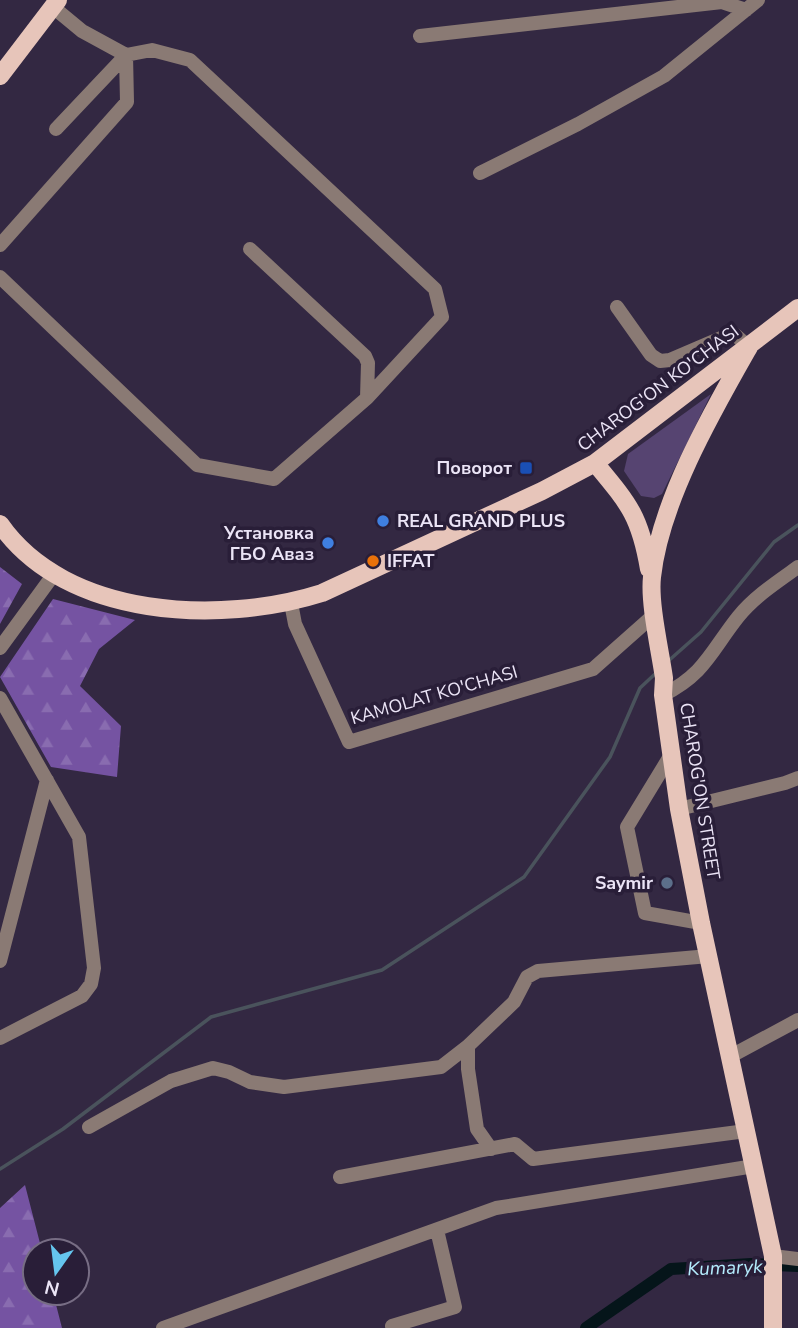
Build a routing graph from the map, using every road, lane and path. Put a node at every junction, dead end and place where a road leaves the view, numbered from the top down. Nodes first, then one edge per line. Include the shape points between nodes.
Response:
1 (758, 0) edge
2 (56, 3) edge
3 (746, 10) junction
4 (420, 36) dead end
5 (126, 55) junction
6 (0, 76) edge
7 (57, 129) dead end
8 (480, 173) dead end
9 (0, 245) edge
10 (250, 249) dead end
11 (0, 277) edge
12 (617, 307) dead end
13 (798, 308) edge
14 (749, 347) junction
15 (367, 398) junction
16 (595, 463) junction
17 (0, 524) edge
18 (798, 567) edge
19 (54, 574) junction
20 (651, 579) junction
21 (291, 603) junction
22 (654, 614) junction
23 (0, 648) edge
24 (663, 687) junction
25 (0, 698) edge
26 (672, 753) junction
27 (798, 778) edge
28 (47, 780) junction
29 (679, 808) junction
30 (701, 923) junction
31 (709, 956) junction
32 (0, 961) edge
33 (798, 1020) edge
34 (0, 1038) edge
35 (468, 1046) junction
36 (731, 1056) junction
37 (89, 1127) dead end
38 (746, 1131) junction
39 (491, 1149) junction
40 (754, 1166) junction
41 (340, 1177) dead end
42 (436, 1230) junction
43 (773, 1256) junction
44 (798, 1259) edge
45 (204, 1322) edge
46 (163, 1328) edge
47 (393, 1328) edge
48 (773, 1328) edge

1 - 3 street
2 - 5 street via 82,31
2 - 6 main road
3 - 4 street via 722,2
3 - 8 street via 664,76
5 - 7 street
5 - 9 street via 127,102
5 - 15 street via 152,50 190,60 435,289 442,317
10 - 15 street via 365,356
11 - 15 street via 197,465 274,479
12 - 14 street via 660,361 733,333
13 - 14 main road, CHAROG'ON KO'CHASI
14 - 16 main road, CHAROG'ON KO'CHASI
14 - 20 main road, CHAROG'ON STREET via 674,495
16 - 20 main road via 638,521
16 - 21 main road, CHAROG'ON KO'CHASI
17 - 19 main road, CHAROG'ON KO'CHASI via 16,544
18 - 24 street via 740,615 707,662 684,685
19 - 21 main road, CHAROG'ON KO'CHASI via 111,598 174,609 232,611
19 - 23 street
20 - 22 main road, CHAROG'ON STREET
21 - 22 street, KAMOLAT KO'CHASI via 295,624 349,742 593,669
22 - 24 main road, CHAROG'ON STREET
24 - 26 main road, CHAROG'ON STREET
25 - 28 street
26 - 29 main road, CHAROG'ON STREET
26 - 30 street via 627,827 645,913
27 - 29 street
28 - 32 street
28 - 34 street via 79,837 94,968 91,984 82,996
29 - 30 main road, CHAROG'ON STREET
30 - 31 main road, CHAROG'ON STREET
31 - 35 street via 538,971 527,977 514,1002
31 - 36 main road, CHAROG'ON STREET
33 - 36 street
35 - 37 street via 441,1067 284,1087 250,1082 212,1068 171,1081
35 - 39 street via 477,1129
36 - 38 main road, CHAROG'ON STREET
38 - 39 street via 533,1159 515,1144
38 - 40 main road, CHAROG'ON STREET
39 - 41 street
40 - 42 street via 496,1208
40 - 43 main road, CHAROG'ON STREET
42 - 45 street
42 - 47 street via 455,1307
43 - 44 street
43 - 48 main road, CHAROG'ON STREET
45 - 46 street

